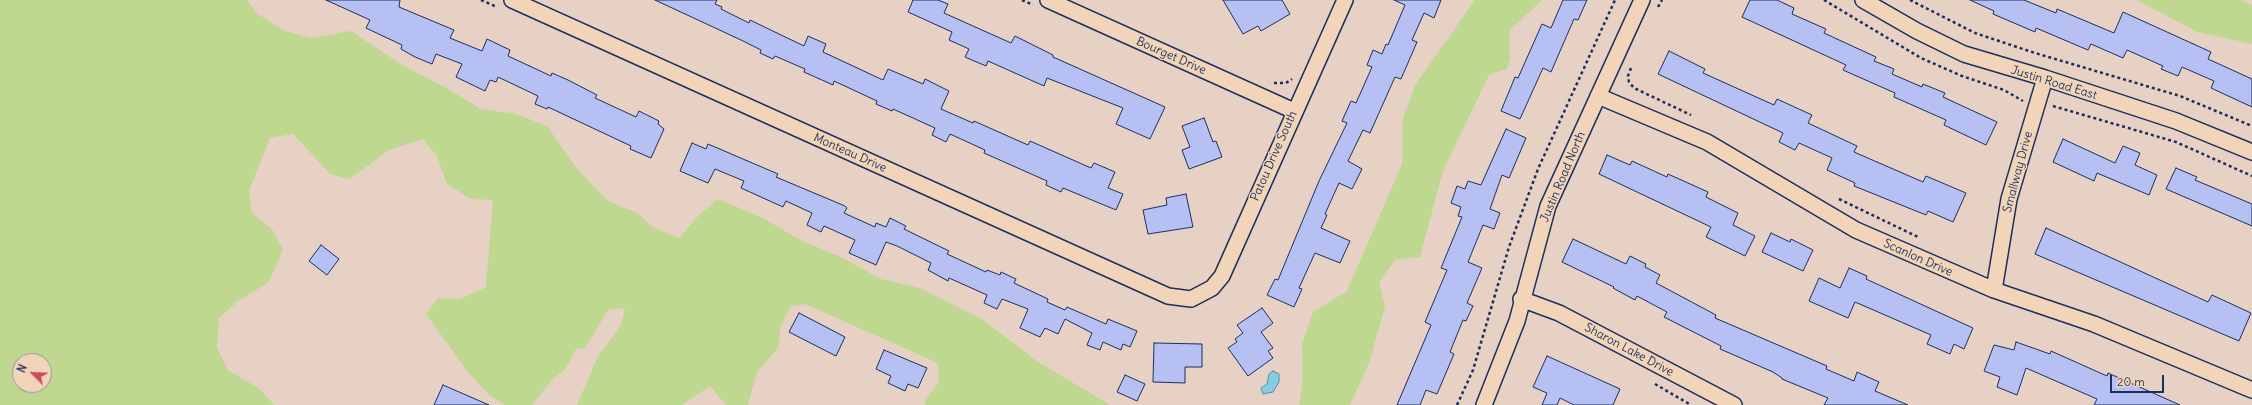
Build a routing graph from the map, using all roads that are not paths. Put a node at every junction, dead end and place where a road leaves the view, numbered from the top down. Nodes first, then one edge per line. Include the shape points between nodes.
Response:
1 (1048, 0) edge
2 (1345, 0) edge
3 (1642, 0) edge
4 (1863, 0) edge
5 (507, 5) edge
6 (2045, 78) junction
7 (1598, 96) junction
8 (1294, 111) junction
9 (2252, 152) edge
10 (1994, 290) junction
11 (1191, 299) joint
12 (1521, 299) junction
13 (2252, 390) edge
14 (1484, 405) edge
15 (1734, 405) edge

1 - 8 street, Bourget Drive
2 - 8 street, Patou Drive South
3 - 7 street, Justin Road North
4 - 6 street, Justin Road East via 1964,54
5 - 11 street, Monteau Drive via 1160,293
6 - 9 street, Justin Road East via 2176,121
6 - 10 street, Smallway Drive via 2008,199
7 - 10 street, Scanlon Drive via 1707,142 1856,230
7 - 12 street, Justin Road North via 1548,206
8 - 11 street, Patou Drive South via 1222,276 1212,288
10 - 13 street, Scanlon Drive via 2094,324
12 - 14 street, Justin Road North via 1517,321
12 - 15 street, Sharon Lake Drive via 1559,313

